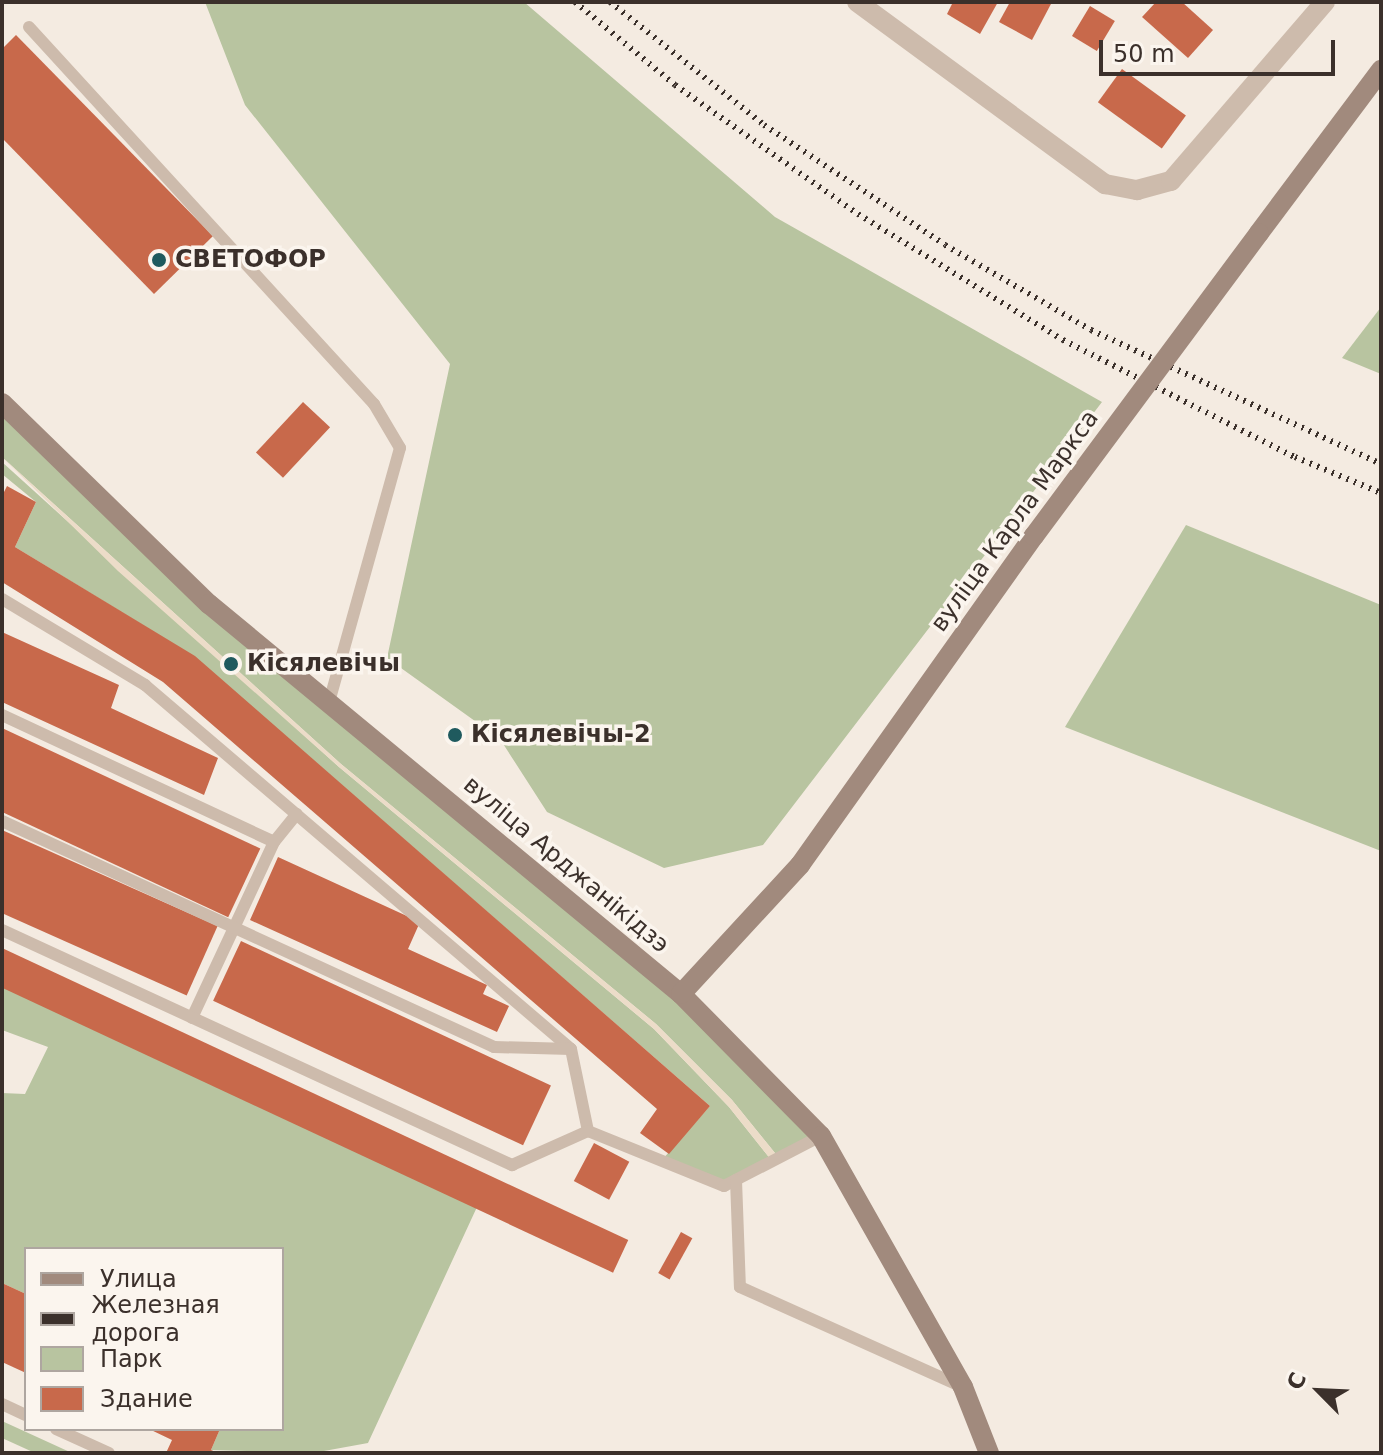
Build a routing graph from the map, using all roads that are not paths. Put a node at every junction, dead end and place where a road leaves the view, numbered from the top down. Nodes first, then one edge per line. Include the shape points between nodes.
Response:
1 (857, 2) edge
2 (1325, 2) edge
3 (29, 27) dead end
4 (1381, 70) edge
5 (2, 403) edge
6 (2, 599) edge
7 (329, 703) junction
8 (2, 715) edge
9 (297, 814) junction
10 (2, 821) edge
11 (274, 842) junction
12 (235, 928) junction
13 (2, 930) edge
14 (681, 994) junction
15 (192, 1018) junction
16 (571, 1049) junction
17 (588, 1131) junction
18 (821, 1136) junction
19 (736, 1180) junction
20 (963, 1387) junction
21 (2, 1404) edge
22 (24, 1414) edge
23 (60, 1431) edge
24 (109, 1453) edge
25 (989, 1453) edge

1 - 2 street via 1105,184 1137,190 1171,181
3 - 7 lane via 374,404 400,448
4 - 14 main road, вуліца Карла Маркса, bridge via 1034,536 800,865
5 - 7 main road, вуліца Арджанікідзэ via 209,604
6 - 9 lane via 145,685
7 - 14 main road, вуліца Арджанікідзэ
8 - 11 lane
9 - 11 lane
9 - 16 lane
10 - 12 lane
11 - 12 lane
12 - 15 lane
12 - 16 lane via 494,1047
13 - 15 lane
14 - 18 main road, вуліца Арджанікідзэ
15 - 17 lane via 512,1165
16 - 17 lane
17 - 19 lane via 724,1186
18 - 19 lane
18 - 20 main road, вуліца Арджанікідзэ
19 - 20 lane via 740,1287
20 - 25 main road, вуліца Арджанікідзэ
21 - 22 lane
23 - 24 lane

